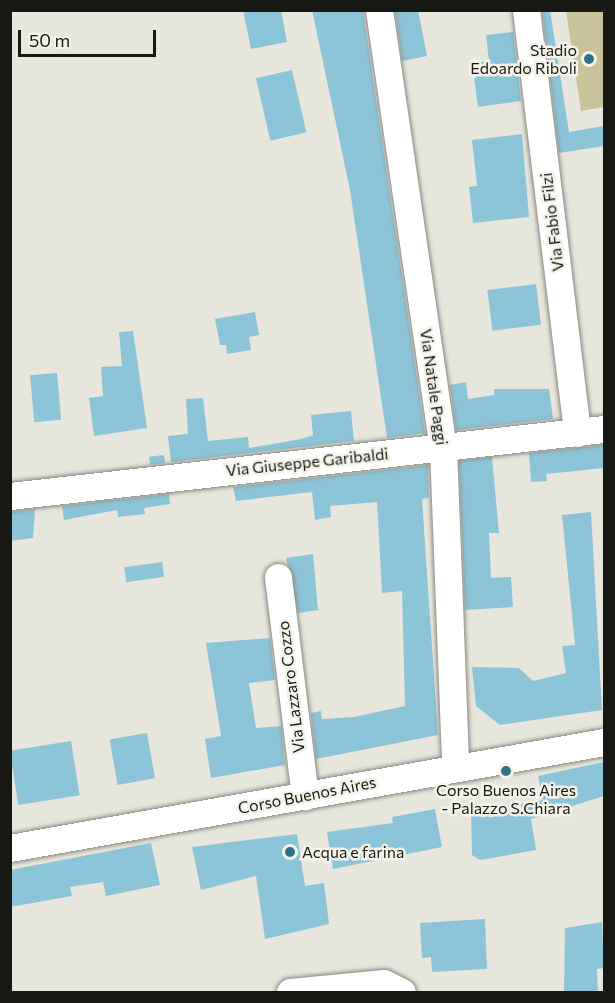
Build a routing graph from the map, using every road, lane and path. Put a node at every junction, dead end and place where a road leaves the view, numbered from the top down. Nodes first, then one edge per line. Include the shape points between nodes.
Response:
1 (379, 10) edge
2 (526, 10) edge
3 (604, 429) edge
4 (577, 433) junction
5 (443, 448) junction
6 (10, 496) edge
7 (278, 577) dead end
8 (604, 742) edge
9 (455, 766) junction
10 (305, 796) junction
11 (10, 848) edge
12 (290, 993) edge
13 (402, 993) edge

1 - 5 street, Via Natale Paggi
2 - 4 street, Via Fabio Filzi
3 - 4 street, Via Giuseppe Garibaldi
4 - 5 street, Via Giuseppe Garibaldi
5 - 6 street, Via Giuseppe Garibaldi
5 - 9 street, Via Natale Paggi
7 - 10 street, Via Lazzaro Cozzo
8 - 9 street, Corso Buenos Aires
9 - 10 street, Corso Buenos Aires
10 - 11 street, Corso Buenos Aires
12 - 13 street via 384,983

